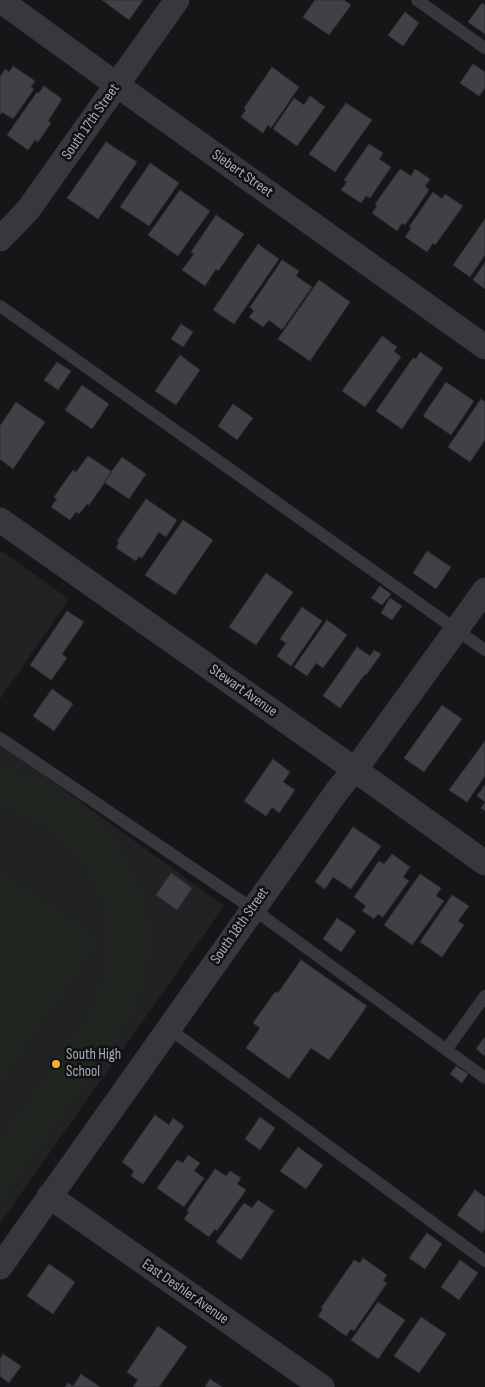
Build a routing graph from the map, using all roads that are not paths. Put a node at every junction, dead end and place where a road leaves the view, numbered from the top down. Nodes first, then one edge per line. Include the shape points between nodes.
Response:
1 (0, 0) edge
2 (177, 0) edge
3 (417, 0) edge
4 (485, 48) edge
5 (117, 85) junction
6 (0, 239) edge
7 (0, 306) edge
8 (485, 347) edge
9 (0, 520) edge
10 (485, 590) edge
11 (457, 630) junction
12 (485, 650) edge
13 (0, 738) edge
14 (354, 769) junction
15 (485, 864) edge
16 (253, 909) junction
17 (485, 996) edge
18 (168, 1028) junction
19 (446, 1050) junction
20 (485, 1078) edge
21 (49, 1196) junction
22 (485, 1261) edge
23 (0, 1267) edge
24 (322, 1387) edge

1 - 5 street, Siebert Street
2 - 5 street, South 17th Street
3 - 4 lane
5 - 6 street, South 17th Street via 28,210
5 - 8 street, Siebert Street
7 - 11 lane
9 - 14 street, Stewart Avenue
10 - 11 street, South 18th Street
11 - 12 lane
11 - 14 street, South 18th Street
13 - 16 lane
14 - 15 street, Stewart Avenue
14 - 16 street, South 18th Street
16 - 18 street, South 18th Street
16 - 19 lane
17 - 19 lane
18 - 21 street, South 18th Street
18 - 22 lane
19 - 20 lane
21 - 23 street, South 18th Street
21 - 24 street, East Deshler Avenue

